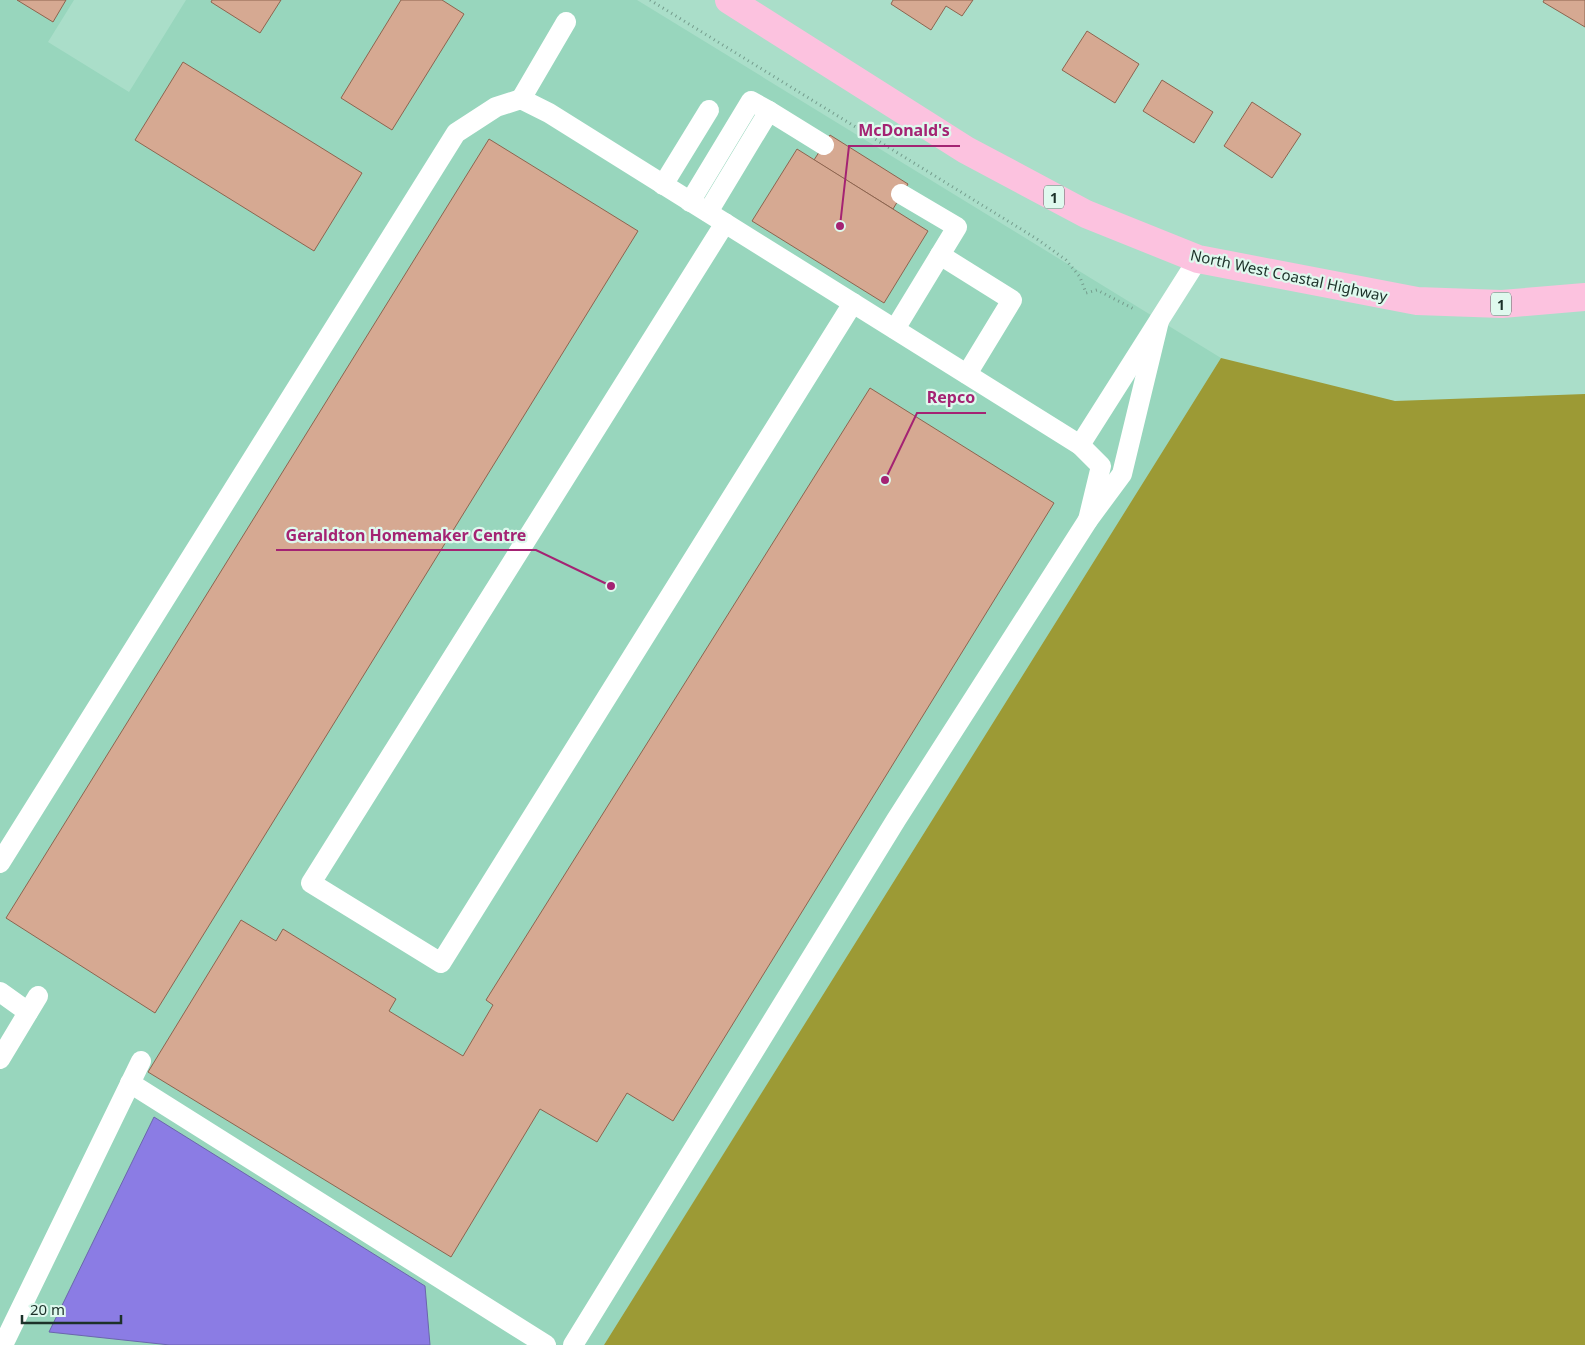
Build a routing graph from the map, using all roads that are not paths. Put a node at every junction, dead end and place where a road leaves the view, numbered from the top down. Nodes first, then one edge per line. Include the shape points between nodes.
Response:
1 (729, 0) edge
2 (566, 22) dead end
3 (521, 99) junction
4 (709, 110) dead end
5 (769, 111) junction
6 (824, 145) dead end
7 (664, 185) junction
8 (902, 194) dead end
9 (690, 202) junction
10 (708, 212) junction
11 (725, 223) junction
12 (940, 255) junction
13 (1198, 259) junction
14 (1585, 297) edge
15 (853, 303) junction
16 (1159, 321) junction
17 (895, 329) junction
18 (967, 374) junction
19 (1080, 445) junction
20 (1088, 520) junction
21 (0, 863) edge
22 (0, 992) edge
23 (0, 1059) edge
24 (141, 1061) dead end
25 (130, 1083) junction
26 (4, 1345) edge
27 (546, 1345) edge
28 (573, 1345) edge

1 - 13 highway, North West Coastal Highway / 1 via 966,150 1086,214
2 - 3 lane
3 - 7 lane
3 - 21 lane via 496,107 456,133
4 - 7 lane
5 - 6 lane
5 - 9 lane via 751,101
5 - 10 lane
7 - 9 lane
8 - 12 lane via 957,227
9 - 10 lane
10 - 11 lane
11 - 15 lane
11 - 15 lane via 311,882 376,923 441,963
12 - 17 lane
12 - 18 lane via 1012,300
13 - 14 highway, North West Coastal Highway / 1 via 1417,301 1502,304
13 - 16 lane
15 - 17 lane
16 - 19 lane
16 - 20 lane via 1122,474
17 - 18 lane
18 - 19 lane
19 - 20 lane via 1101,466
20 - 28 lane via 896,820
22 - 23 lane via 33,1004
24 - 25 lane
25 - 26 lane
25 - 27 lane

